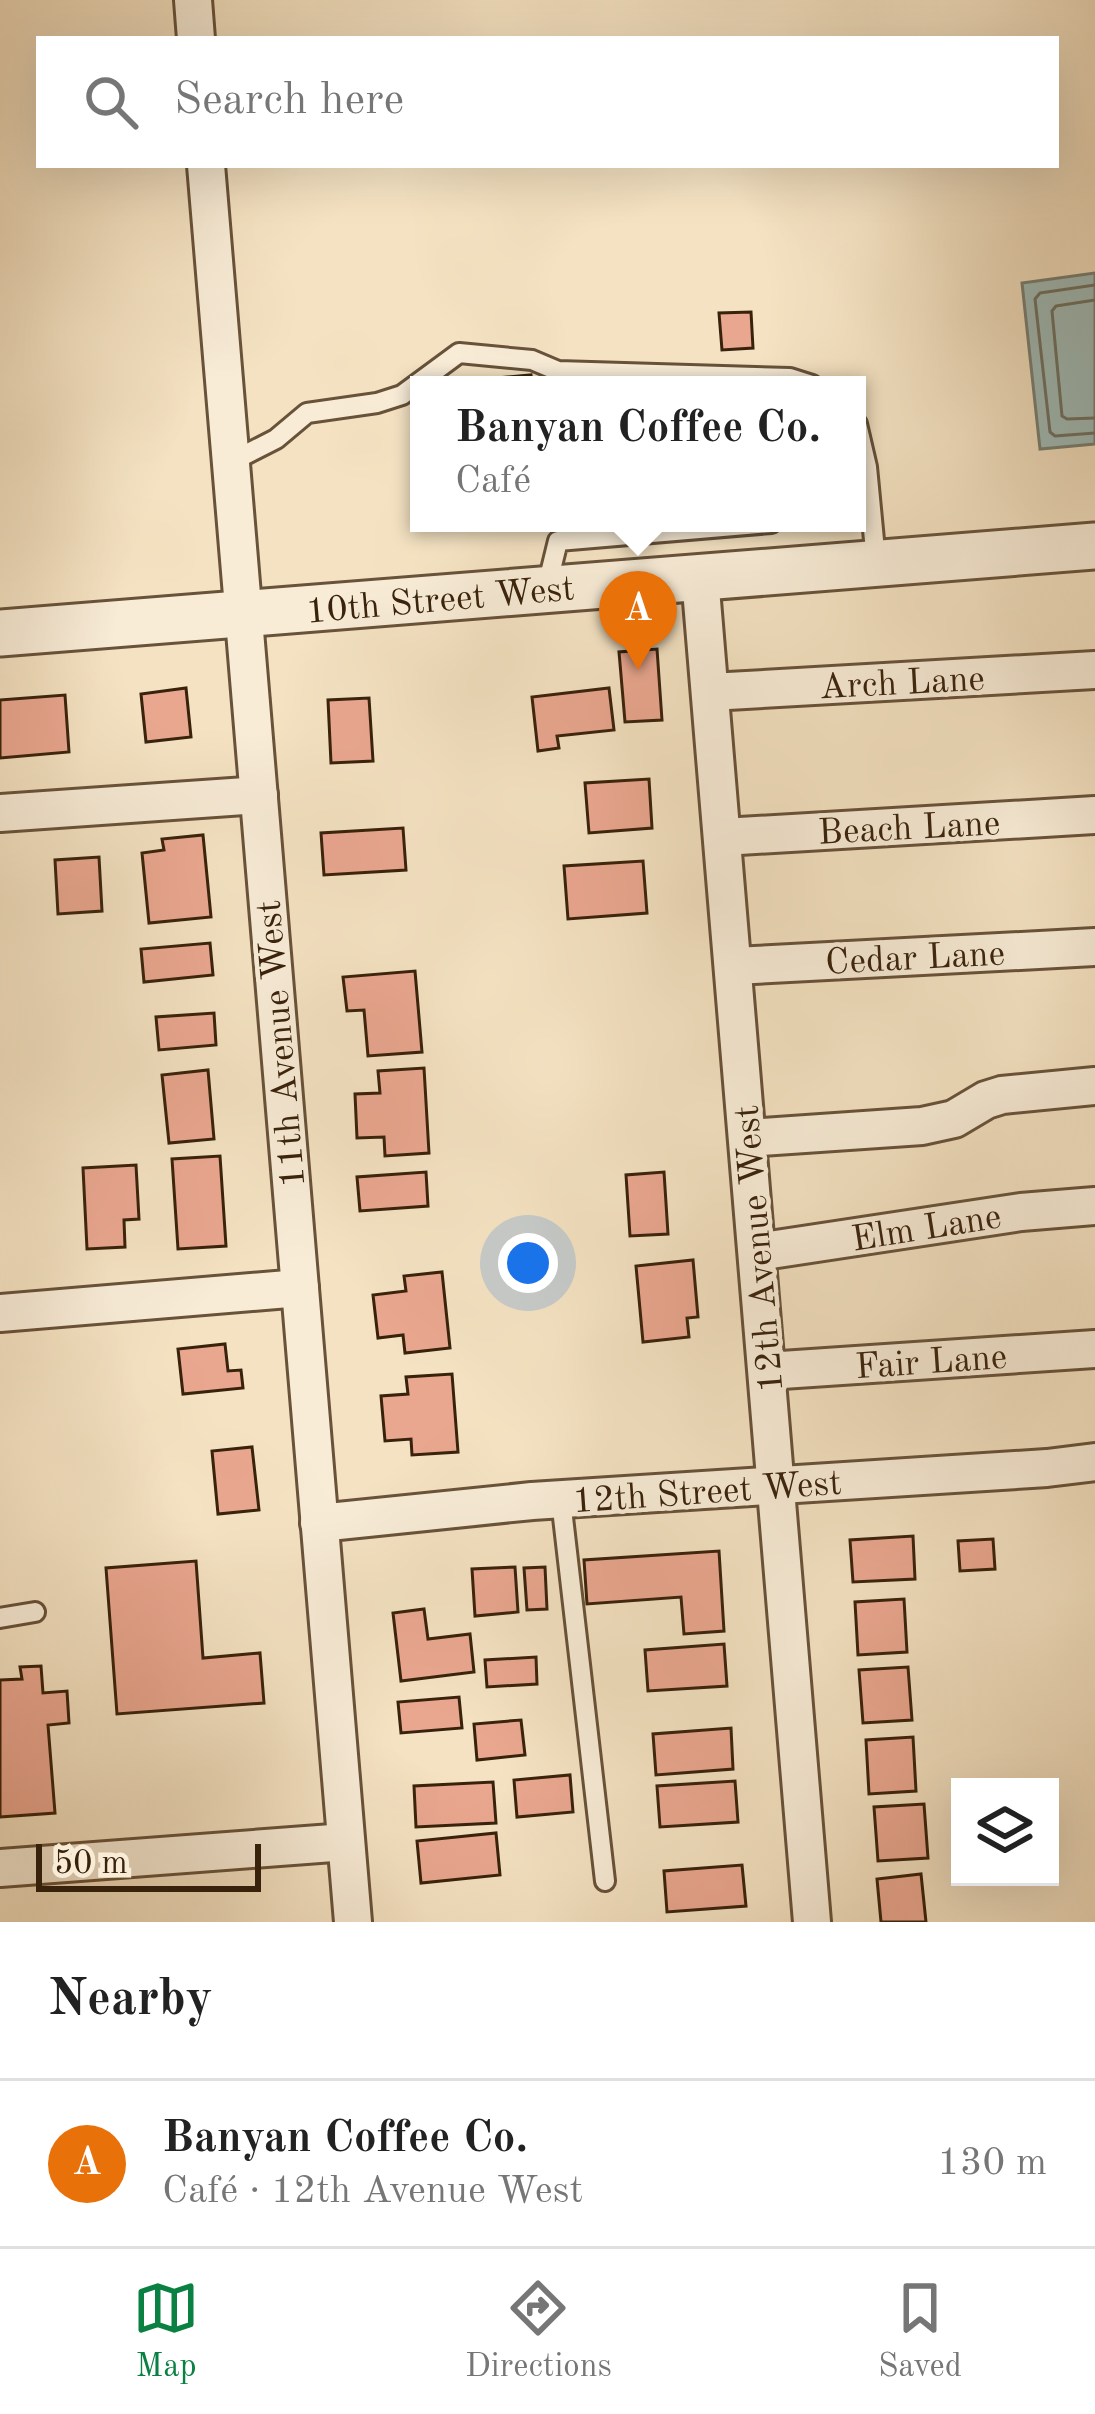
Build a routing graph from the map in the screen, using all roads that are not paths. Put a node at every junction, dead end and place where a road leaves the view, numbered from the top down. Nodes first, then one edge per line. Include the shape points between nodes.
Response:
1 (193, 0) edge
2 (196, 36) edge
3 (206, 168) edge
4 (427, 376) edge
5 (724, 376) edge
6 (410, 389) edge
7 (231, 462) junction
8 (866, 523) edge
9 (664, 532) edge
10 (1095, 546) edge
11 (876, 563) junction
12 (700, 577) junction
13 (546, 589) junction
14 (243, 613) junction
15 (0, 633) edge
16 (1095, 670) edge
17 (710, 692) junction
18 (259, 795) junction
19 (0, 813) edge
20 (1095, 815) edge
21 (723, 837) junction
22 (1095, 947) edge
23 (734, 965) junction
24 (1095, 1086) edge
25 (748, 1138) junction
26 (1095, 1207) edge
27 (757, 1252) junction
28 (300, 1288) junction
29 (0, 1312) edge
30 (1095, 1349) edge
31 (766, 1372) junction
32 (1095, 1462) edge
33 (776, 1486) junction
34 (561, 1500) junction
35 (320, 1523) junction
36 (35, 1612) dead end
37 (0, 1618) edge
38 (346, 1842) junction
39 (0, 1868) edge
40 (605, 1881) dead end
41 (353, 1922) edge
42 (812, 1922) edge

1 - 2 street
3 - 7 street, 11th Avenue West
4 - 5 lane via 458,353 532,360 558,371
6 - 7 lane via 377,403 307,413
7 - 14 street, 11th Avenue West
8 - 11 lane
9 - 13 lane via 558,541
10 - 11 street, 10th Street West
11 - 12 street, 10th Street West
12 - 13 street, 10th Street West
12 - 17 street, 12th Avenue West
13 - 14 street, 10th Street West
14 - 15 street, 10th Street West
14 - 18 street, 11th Avenue West
16 - 17 street, Arch Lane
17 - 21 street, 12th Avenue West
18 - 19 street
18 - 28 street, 11th Avenue West
20 - 21 street, Beach Lane
21 - 23 street, 12th Avenue West
22 - 23 street, Cedar Lane
23 - 25 street, 12th Avenue West
24 - 25 street via 1002,1095 922,1126
25 - 27 street, 12th Avenue West
26 - 27 street, Elm Lane
27 - 31 street, 12th Avenue West
28 - 29 street
28 - 35 street, 11th Avenue West
30 - 31 street, Fair Lane
31 - 33 street, 12th Avenue West
32 - 33 street, 12th Street West
33 - 34 street, 12th Street West
33 - 42 street, 12th Avenue West
34 - 35 street, 12th Street West
34 - 40 lane
35 - 38 street, 11th Avenue West
36 - 37 lane
38 - 39 street
38 - 41 street, 11th Avenue West

